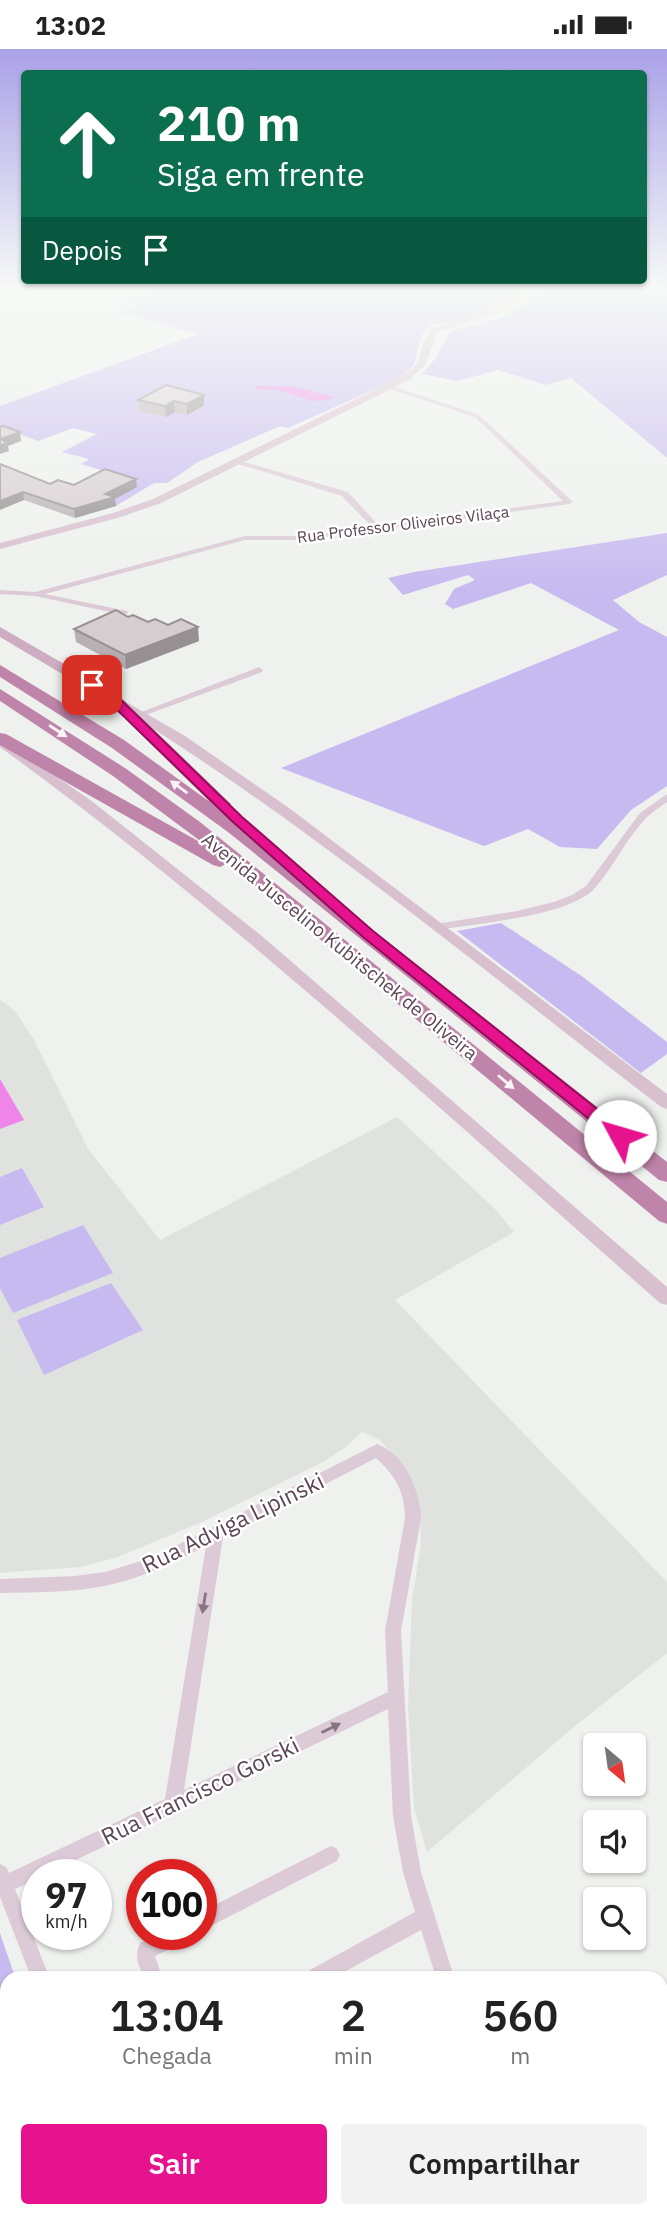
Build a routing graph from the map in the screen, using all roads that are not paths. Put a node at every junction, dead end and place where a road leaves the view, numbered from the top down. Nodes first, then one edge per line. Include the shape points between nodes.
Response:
1 (387, 388) edge
2 (392, 388) edge
3 (234, 461) junction
4 (377, 529) junction
5 (21, 540) junction
6 (0, 546) edge
7 (0, 554) edge
8 (0, 592) edge
9 (34, 594) junction
10 (124, 613) edge
11 (0, 631) edge
12 (0, 670) edge
13 (259, 670) dead end
14 (0, 694) edge
15 (111, 698) junction
16 (140, 714) junction
17 (0, 740) edge
18 (667, 797) edge
19 (280, 895) junction
20 (436, 927) junction
21 (368, 934) junction
22 (666, 1101) edge
23 (667, 1174) edge
24 (667, 1215) edge
25 (667, 1298) edge
26 (215, 1536) junction
27 (0, 1586) edge
28 (396, 1697) junction
29 (173, 1804) junction
30 (331, 1855) dead end
31 (3, 1879) edge
32 (217, 1914) edge
33 (427, 1916) junction
34 (147, 1950) edge
35 (38, 1971) edge
36 (150, 1971) edge
37 (328, 1971) edge
38 (443, 1971) edge

1 - 3 main road
2 - 4 street, Rua Professor Oliveiros Vilaça via 477,416 569,502
3 - 4 street via 345,494
3 - 5 main road via 140,507
4 - 9 street, Rua Professor Oliveiros Vilaça via 237,540
5 - 6 main road
5 - 7 main road
8 - 9 street
9 - 10 street
11 - 15 main road
21 -> 12 highway, Avenida Juscelino Kubitschek de Oliveira via 159,773
13 - 16 street
14 -> 19 highway, Avenida Juscelino Kubitschek de Oliveira via 155,797
15 - 16 main road
15 - 21 highway via 238,820
16 - 20 main road via 275,805
17 - 19 highway
17 - 25 main road via 115,824 242,927
18 - 20 street via 643,815 579,897 545,908
19 -> 24 highway, Avenida Juscelino Kubitschek de Oliveira
20 - 22 main road
21 - 23 highway, Avenida Juscelino Kubitschek de Oliveira
26 - 27 street, Rua Adviga Lipinski via 158,1563 106,1579
26 - 28 street, Rua Adviga Lipinski via 377,1451 402,1475 414,1502 393,1623
26 -> 29 street
29 -> 28 street, Rua Francisco Gorski
28 - 33 street via 405,1845
29 - 31 street, Rua Francisco Gorski
30 - 32 street
31 - 35 street
33 - 37 street
33 - 38 street
34 - 36 street

